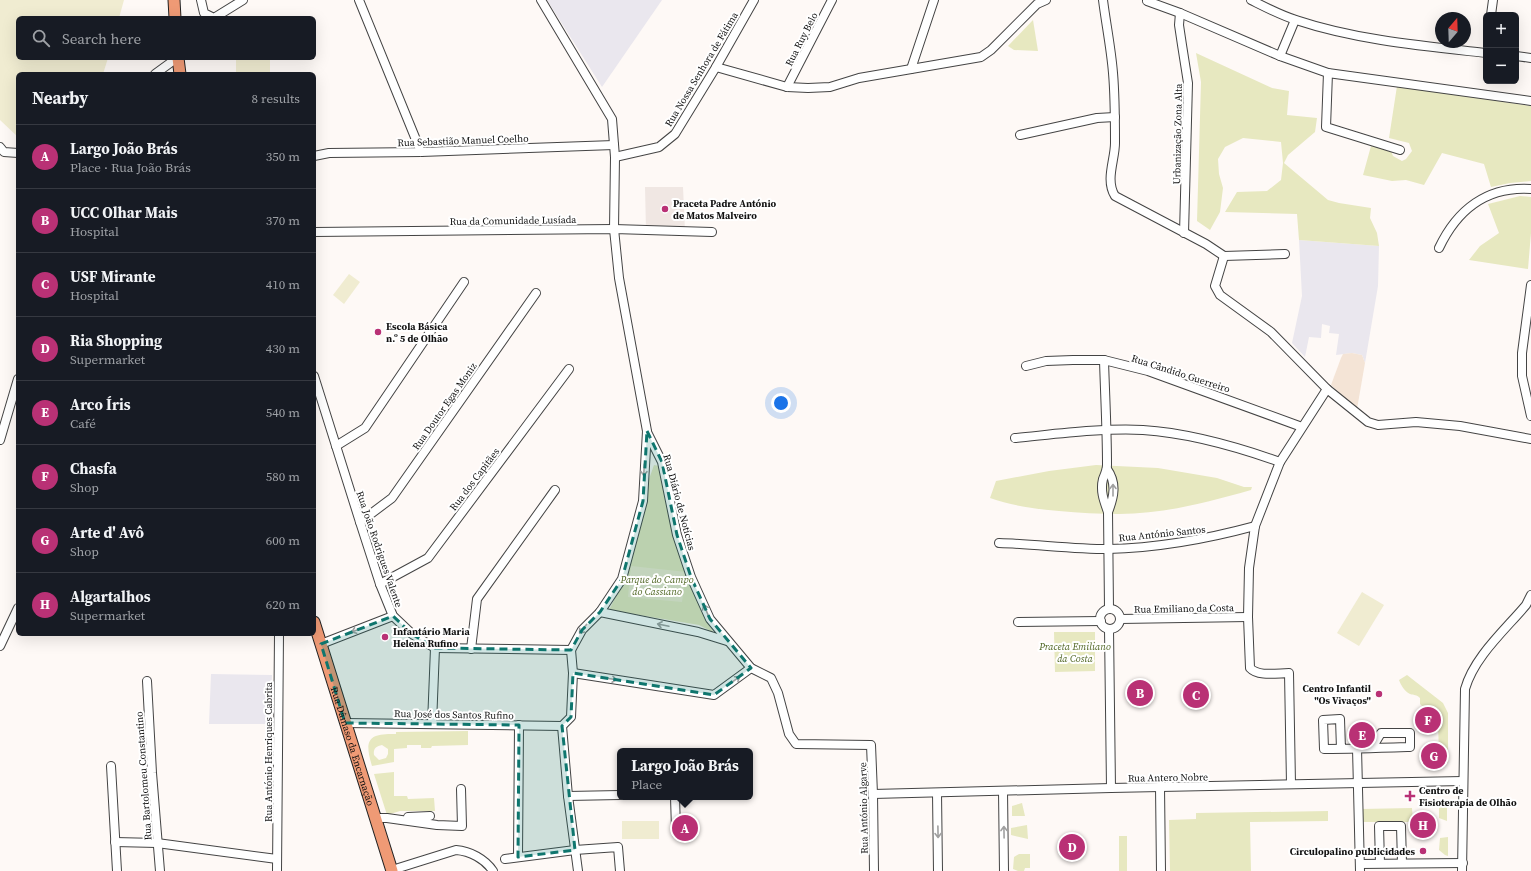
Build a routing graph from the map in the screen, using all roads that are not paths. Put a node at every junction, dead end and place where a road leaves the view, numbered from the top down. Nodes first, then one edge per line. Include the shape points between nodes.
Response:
1 (174, 0) edge
2 (201, 0) edge
3 (243, 0) edge
4 (359, 0) edge
5 (541, 0) edge
6 (754, 0) edge
7 (832, 0) edge
8 (934, 0) edge
9 (1046, 0) edge
10 (1103, 0) edge
11 (1251, 0) edge
12 (1493, 0) edge
13 (1147, 1) dead end
14 (1491, 12) edge
15 (1180, 13) junction
16 (175, 16) edge
17 (210, 16) edge
18 (217, 16) edge
19 (1295, 20) junction
20 (1483, 53) edge
21 (1280, 56) junction
22 (1519, 56) edge
23 (1531, 58) edge
24 (175, 60) edge
25 (178, 60) edge
26 (716, 67) junction
27 (911, 68) junction
28 (158, 72) edge
29 (180, 72) edge
30 (1328, 74) junction
31 (787, 87) junction
32 (1531, 101) edge
33 (1115, 118) junction
34 (1020, 135) dead end
35 (614, 145) junction
36 (0, 147) edge
37 (1400, 150) dead end
38 (420, 152) junction
39 (16, 153) edge
40 (316, 156) edge
41 (615, 156) junction
42 (1531, 189) edge
43 (614, 229) junction
44 (316, 232) edge
45 (712, 232) dead end
46 (1184, 233) junction
47 (1439, 248) dead end
48 (1285, 254) dead end
49 (1224, 256) junction
50 (464, 282) dead end
51 (1531, 285) edge
52 (536, 293) dead end
53 (1104, 360) junction
54 (1026, 366) dead end
55 (569, 369) dead end
56 (316, 382) edge
57 (16, 387) edge
58 (1327, 388) junction
59 (1531, 416) edge
60 (1302, 426) junction
61 (1107, 430) junction
62 (647, 431) junction
63 (1015, 438) dead end
64 (1531, 439) edge
65 (0, 440) edge
66 (336, 446) junction
67 (1280, 462) junction
68 (1107, 469) junction
69 (555, 490) dead end
70 (1108, 512) junction
71 (360, 522) junction
72 (1255, 526) junction
73 (999, 543) dead end
74 (1108, 548) junction
75 (380, 584) junction
76 (1531, 595) edge
77 (1109, 609) junction
78 (16, 612) edge
79 (600, 612) junction
80 (393, 616) junction
81 (1248, 617) junction
82 (1120, 619) junction
83 (1100, 621) junction
84 (1018, 622) dead end
85 (316, 628) edge
86 (1109, 629) junction
87 (279, 636) edge
88 (728, 642) junction
89 (321, 644) junction
90 (0, 646) edge
91 (435, 648) junction
92 (471, 649) junction
93 (571, 650) junction
94 (751, 668) junction
95 (573, 673) junction
96 (147, 680) dead end
97 (345, 723) junction
98 (432, 724) junction
99 (519, 725) junction
100 (562, 726) junction
101 (1357, 748) junction
102 (1372, 748) dead end
103 (1341, 749) dead end
104 (111, 766) dead end
105 (1463, 781) junction
106 (1291, 784) junction
107 (1359, 784) junction
108 (1160, 787) junction
109 (1110, 788) junction
110 (461, 789) dead end
111 (1003, 791) junction
112 (937, 793) junction
113 (873, 794) junction
114 (617, 795) edge
115 (568, 796) junction
116 (675, 800) edge
117 (430, 816) dead end
118 (375, 818) junction
119 (399, 819) junction
120 (693, 830) dead end
121 (115, 842) junction
122 (157, 844) junction
123 (575, 850) junction
124 (518, 857) junction
125 (277, 859) junction
126 (505, 859) dead end
127 (1380, 863) junction
128 (1402, 863) junction
129 (1463, 867) edge
130 (1360, 868) edge
131 (392, 870) edge
132 (117, 871) edge
133 (160, 871) edge
134 (277, 871) edge
135 (493, 871) edge
136 (578, 871) edge
137 (620, 871) edge
138 (874, 871) edge
139 (938, 871) edge
140 (1004, 871) edge
141 (1161, 871) edge

1 - 16 main road
2 - 17 street via 204,13
3 - 18 street
4 - 38 street
5 - 35 street, Rua Diário de Notícias via 612,119
6 - 26 street, Rua Nossa Senhora de Fátima
7 - 31 street, Rua Ruy Belo
8 - 27 street
9 - 27 street via 1037,4 981,57
10 - 33 street via 1113,72
11 - 19 street
12 - 14 street
13 - 15 street
15 - 21 street
15 - 46 street, Urbanização Zona Alta via 1179,25 1188,83
19 - 20 street via 1360,36
19 - 21 street
21 - 30 street
22 - 23 street
24 - 28 street
25 - 29 main road
26 - 31 street
26 - 41 street, Rua Nossa Senhora de Fátima via 675,134 659,147
27 - 31 street via 858,78 830,87
30 - 32 street
30 - 37 street via 1326,127
33 - 34 street via 1097,118
33 - 46 street via 1111,184 1115,196
35 - 38 street, Rua Sebastião Manuel Coelho
35 - 41 street, Rua Diário de Notícias
36 - 39 street via 4,152
38 - 40 street, Rua Sebastião Manuel Coelho via 329,153
41 - 43 street, Rua Diário de Notícias
42 - 47 street via 1491,194 1473,204 1458,217
43 - 44 street, Rua da Comunidade Lusíada
43 - 45 street, Rua da Comunidade Lusíada
43 - 62 street, Rua Diário de Notícias via 619,278
46 - 49 street
48 - 49 street
49 - 58 street via 1215,286 1220,295 1271,332
50 - 66 street via 365,428
51 - 59 street via 1522,353 1522,376
52 - 71 street, Rua Doutor Egas Moniz via 392,498
53 - 54 street, Rua Cândido Guerreiro via 1046,361
53 - 60 street, Rua Cândido Guerreiro via 1148,371
53 - 61 street
55 - 75 street, Rua dos Capitães via 428,558
56 - 66 street, Rua João Rodrigues Valente
57 - 65 street
58 - 60 street
58 - 64 street via 1361,417 1378,425 1416,422 1460,426
60 - 67 street
61 - 63 street
61 - 67 street via 1144,430 1196,437 1240,448
61 - 68 street
62 -> 79 street, Rua Diário de Notícias via 643,501 622,579
88 -> 62 street, Rua Diário de Notícias via 710,619 691,577 678,535 662,462
66 - 71 street, Rua João Rodrigues Valente
67 - 72 street
68 - 70 street via 1102,489
70 -> 68 street via 1114,490 1112,475
69 - 92 street via 477,599
70 - 74 street
71 - 75 street, Rua João Rodrigues Valente
72 - 74 street, Rua António Santos via 1180,543
72 - 81 street via 1249,568
73 - 74 street, Rua António Santos
74 - 77 street
75 - 80 street, Rua João Rodrigues Valente
76 - 105 street via 1526,605 1478,661 1469,676 1465,689
77 - 82 street via 1118,612
77 - 83 street via 1101,615
78 - 90 street
88 -> 79 street via 698,632
79 -> 93 street, Rua Diário de Notícias via 582,630
80 -> 89 street
80 - 91 street, Rua João Rodrigues Valente via 412,634
81 - 82 street, Rua Emiliano da Costa
81 - 106 street via 1250,668 1258,673 1289,673
82 - 86 street via 1118,625
83 - 84 street
83 - 86 street
85 - 89 main road, Rua Dâmaso da Encarnação
86 - 109 street
87 - 125 street, Rua António Henriques Cabrita
88 - 94 street, Rua Diário de Notícias
89 - 97 main road, Rua Dâmaso da Encarnação
91 - 92 street, Rua João Rodrigues Valente
91 - 98 street
92 - 93 street, Rua João Rodrigues Valente
93 - 95 street
95 -> 94 street via 714,695
94 - 113 street, Rua António Algarve via 771,678 778,693 789,734 796,744 871,745
95 - 100 street via 571,718
96 - 122 street, Rua Bartolomeu Constantino
97 - 98 street, Rua José dos Santos Rufino
97 - 118 main road, Rua Dâmaso da Encarnação
98 - 99 street, Rua José dos Santos Rufino
99 - 100 street, Rua José dos Santos Rufino
99 - 124 street
100 - 115 street
101 - 102 street
101 - 103 street
101 - 107 street
104 - 121 street
105 - 107 street, Rua Antero Nobre
105 - 129 street
106 - 107 street, Rua Antero Nobre
106 - 108 street, Rua Antero Nobre
107 - 130 street
108 - 109 street, Rua Antero Nobre
108 - 141 street
109 - 111 street, Rua Antero Nobre
110 - 119 street via 462,826
111 - 112 street, Rua Antero Nobre
140 -> 111 street
112 - 113 street, Rua Antero Nobre
112 -> 139 street
113 - 138 street, Rua António Algarve
114 - 115 street
115 - 123 street
116 - 120 street via 676,830
117 - 119 street
118 - 119 street
118 - 131 main road, Rua Dâmaso da Encarnação
121 - 122 street
121 - 132 street
122 - 125 street
122 - 133 street, Rua Bartolomeu Constantino
123 - 124 street
123 - 136 street
123 - 137 street via 618,847
124 - 126 street
125 - 134 street, Rua António Henriques Cabrita
127 - 128 street
127 - 128 street via 1380,826 1401,826
127 - 130 street
128 - 129 street
131 - 135 street via 456,850 472,854

